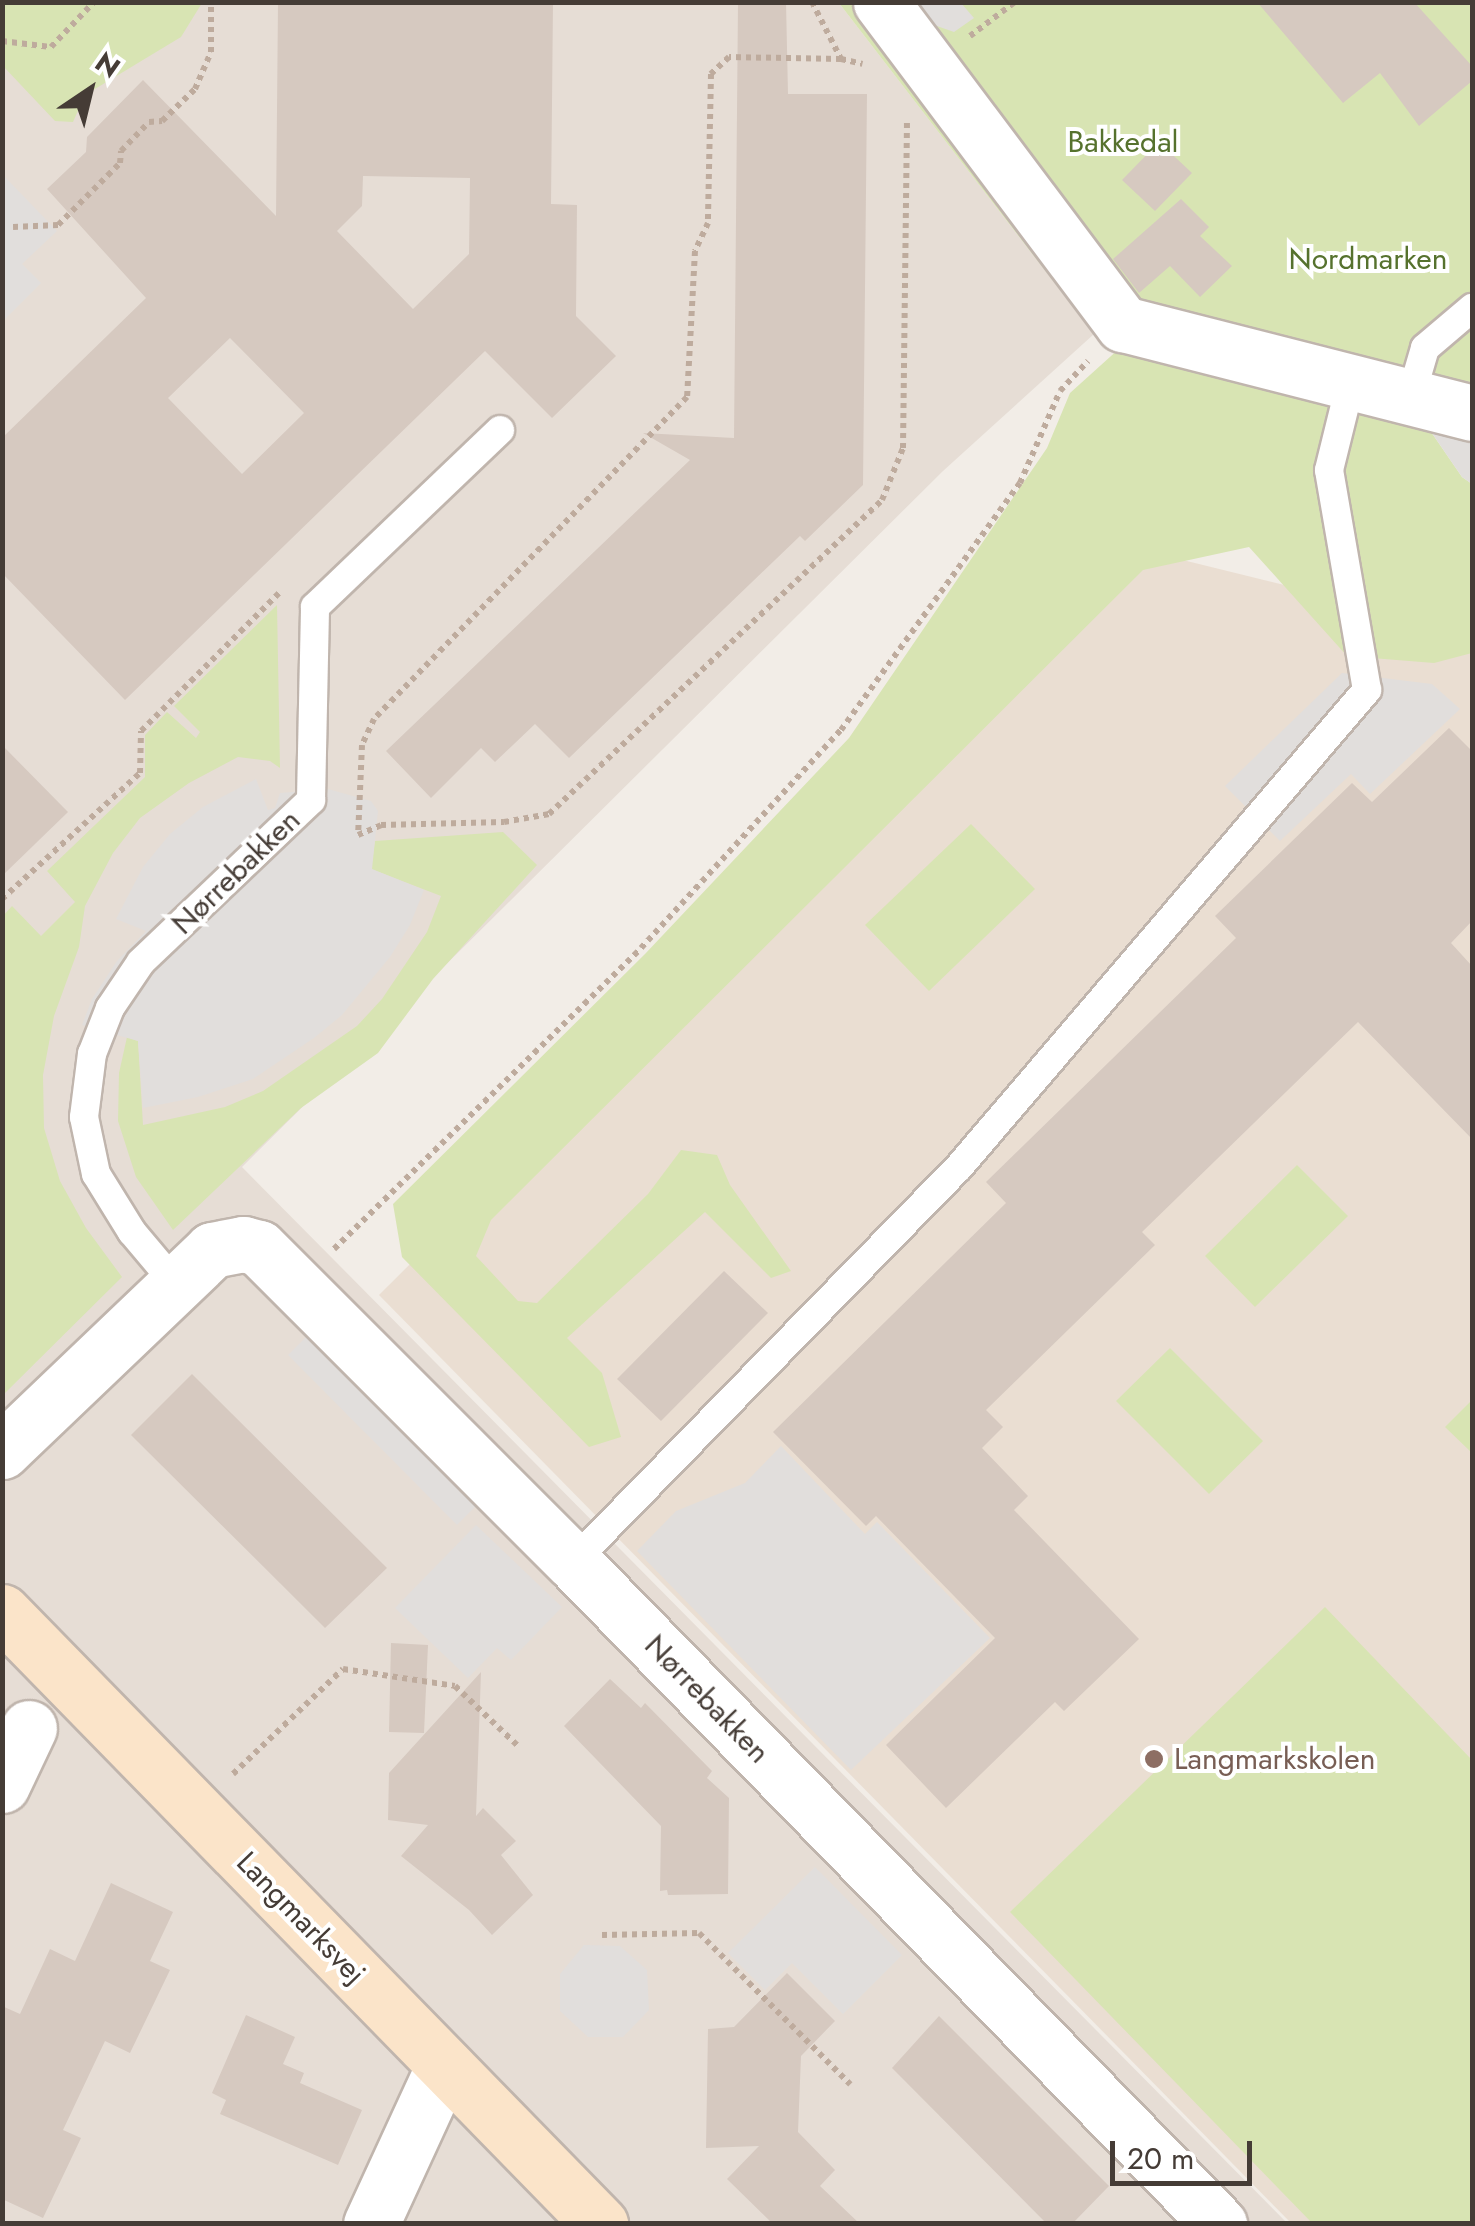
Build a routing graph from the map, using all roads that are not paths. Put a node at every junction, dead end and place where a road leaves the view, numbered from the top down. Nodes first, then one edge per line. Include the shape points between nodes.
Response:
1 (882, 2) edge
2 (1472, 308) edge
3 (1350, 381) junction
4 (1411, 396) junction
5 (1472, 413) edge
6 (500, 430) dead end
7 (175, 1283) junction
8 (2, 1451) edge
9 (574, 1562) junction
10 (2, 1612) edge
11 (29, 1728) dead end
12 (2, 1786) edge
13 (444, 2064) junction
14 (371, 2224) edge
15 (600, 2224) edge
16 (1219, 2224) edge

1 - 3 street via 1123,324
2 - 4 lane via 1425,348
3 - 4 street
3 - 9 lane via 1329,470 1367,690 959,1166
4 - 5 street
6 - 7 lane, Nørrebakken via 315,607 311,800 141,962 110,1008 92,1054 84,1117 96,1174
7 - 8 street, Nørrebakken
7 - 9 street, Nørrebakken via 212,1250 243,1244 270,1256
9 - 16 street, Nørrebakken
10 - 13 main road, Langmarksvej
11 - 12 street
13 - 14 street
13 - 15 main road, Langmarksvej

